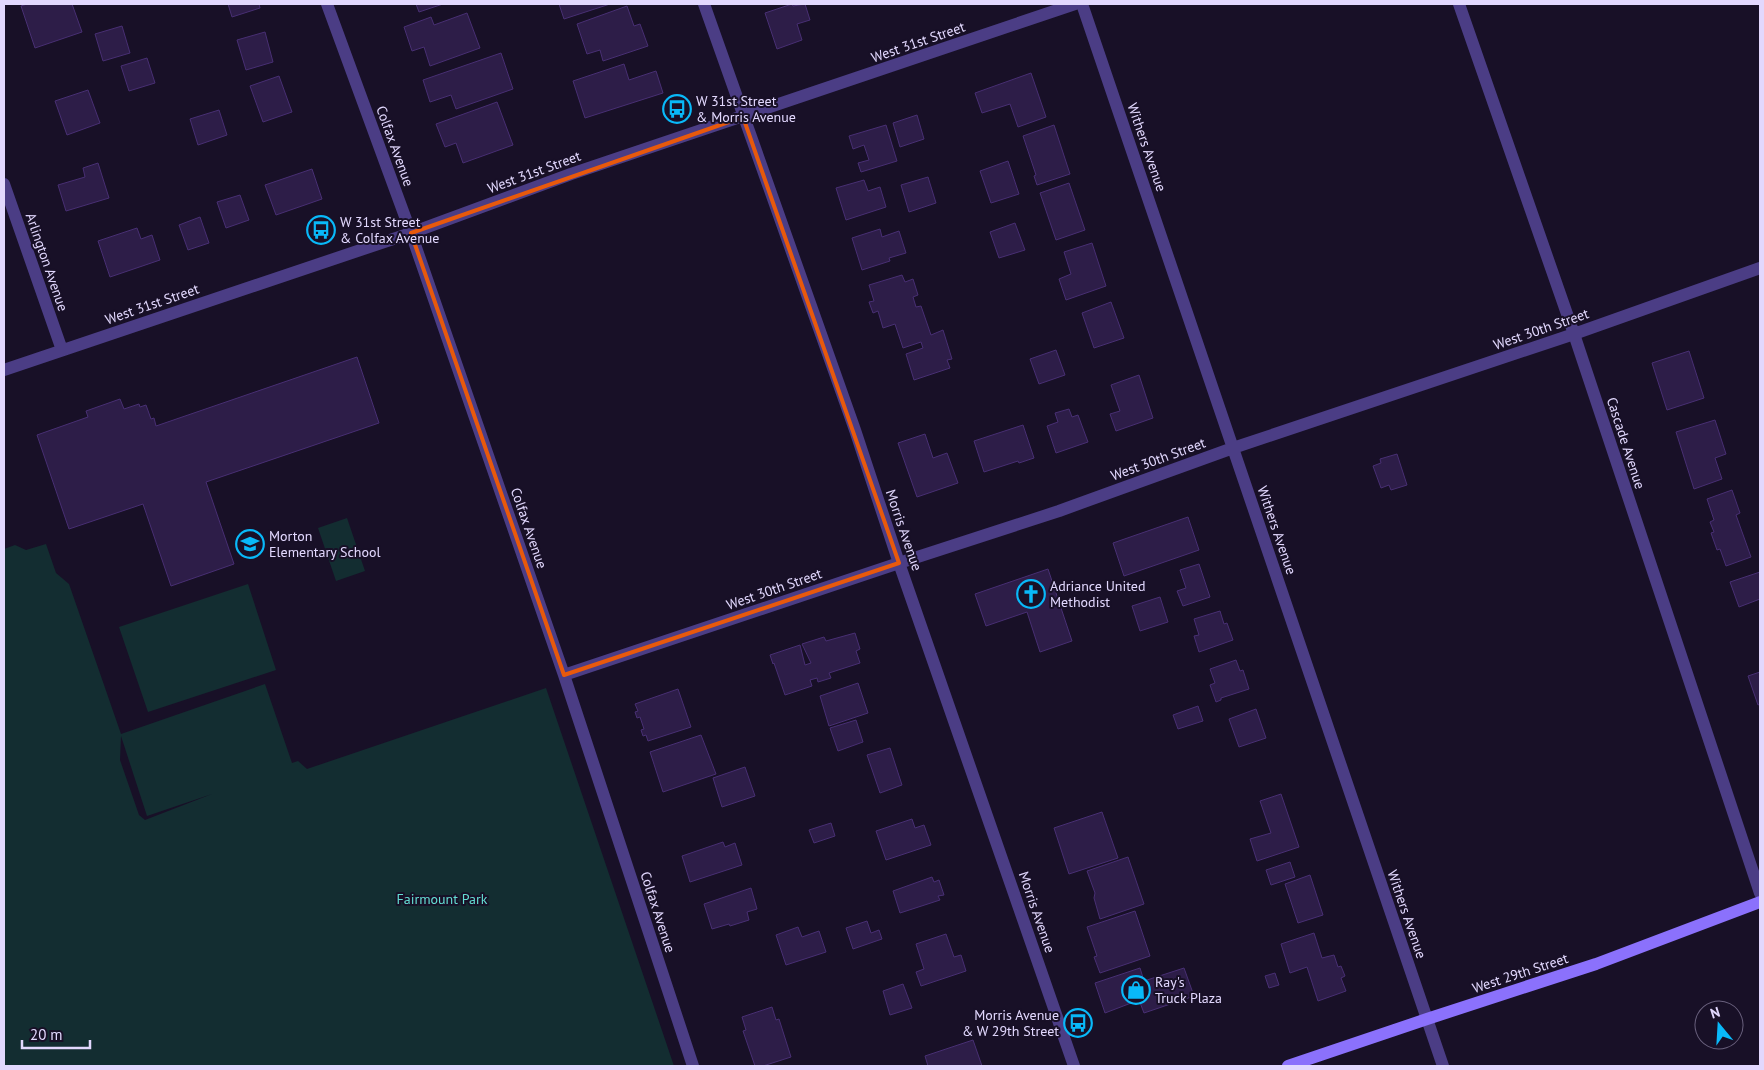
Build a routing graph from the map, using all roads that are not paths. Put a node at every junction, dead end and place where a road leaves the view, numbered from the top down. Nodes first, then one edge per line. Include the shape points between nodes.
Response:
1 (327, 4) edge
2 (704, 4) edge
3 (1075, 4) edge
4 (1082, 4) edge
5 (1459, 4) edge
6 (743, 117) junction
7 (4, 184) edge
8 (411, 233) junction
9 (1760, 268) edge
10 (1574, 334) junction
11 (62, 350) junction
12 (4, 370) edge
13 (1233, 448) junction
14 (899, 562) junction
15 (564, 675) junction
16 (1760, 893) edge
17 (1760, 902) edge
18 (1427, 1018) junction
19 (693, 1066) edge
20 (1074, 1066) edge
21 (1288, 1066) edge
22 (1443, 1066) edge

1 - 8 street, Colfax Avenue
2 - 6 street, Morris Avenue
3 - 6 street, West 31st Street
4 - 13 street, Withers Avenue
5 - 10 street, Cascade Avenue
6 - 8 street, West 31st Street via 571,174
6 - 14 street, Morris Avenue
7 - 11 street, Arlington Avenue
8 - 11 street, West 31st Street
8 - 15 street, Colfax Avenue
9 - 10 street, West 30th Street
10 - 13 street, West 30th Street
10 - 16 street, Cascade Avenue
11 - 12 street, West 31st Street
13 - 14 street, West 30th Street via 1059,511
13 - 18 street, Withers Avenue
14 - 15 street, West 30th Street
14 - 20 street, Morris Avenue
15 - 19 street, Colfax Avenue
17 - 18 street, West 29th Street via 1596,964
18 - 21 street, West 29th Street
18 - 22 street, Withers Avenue

